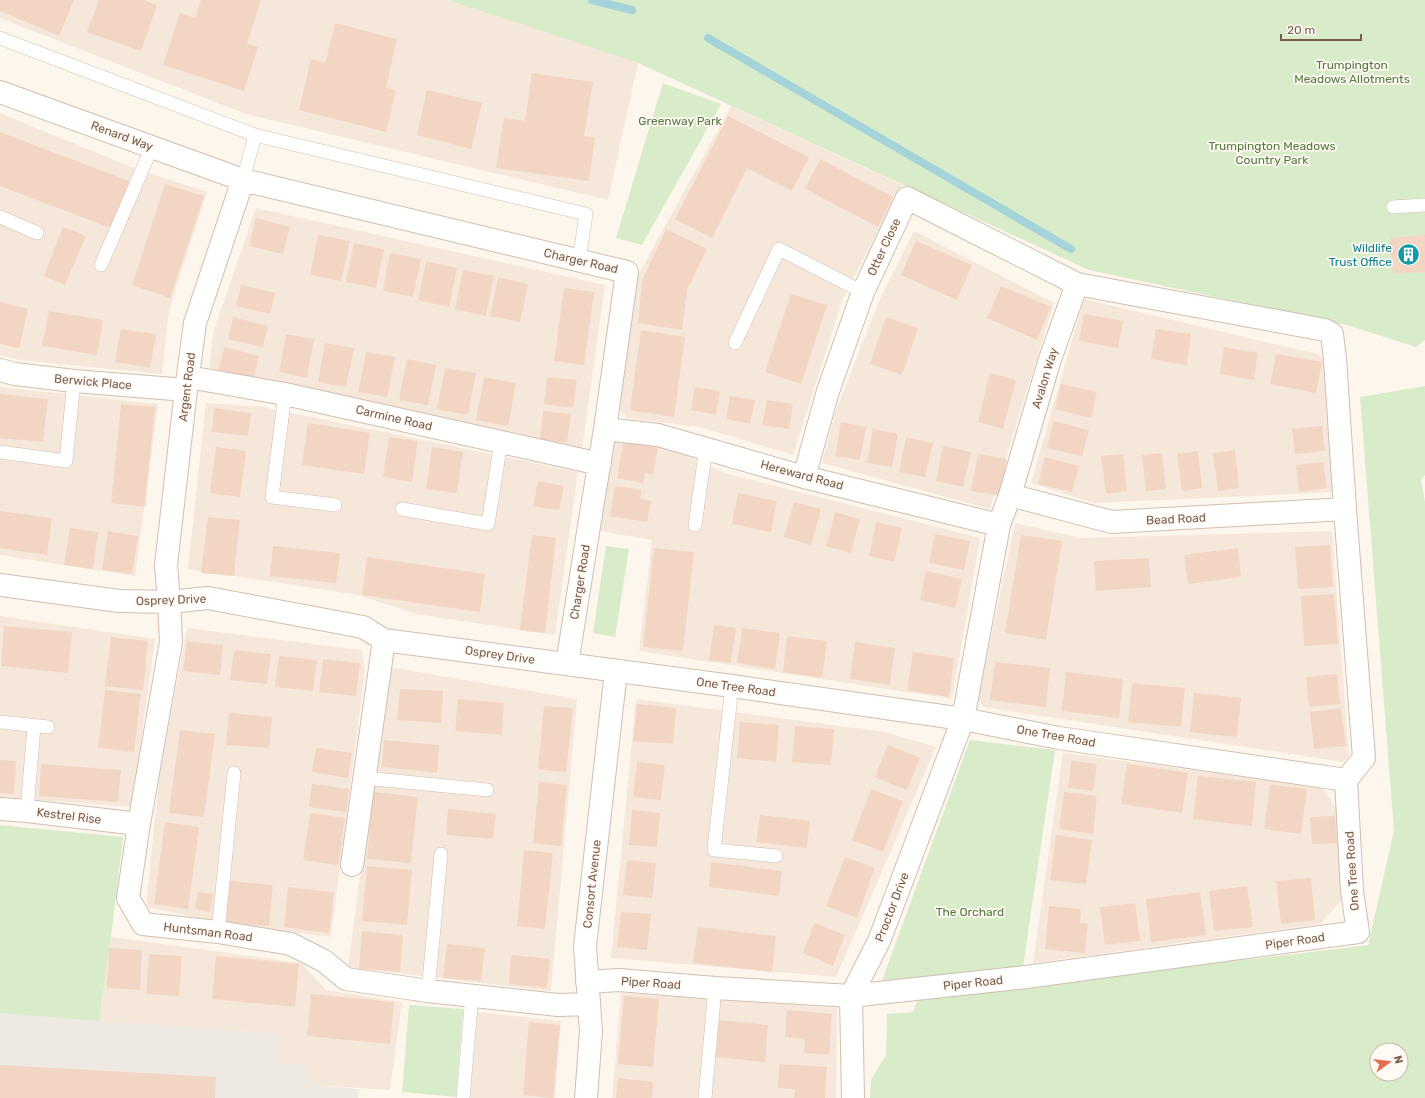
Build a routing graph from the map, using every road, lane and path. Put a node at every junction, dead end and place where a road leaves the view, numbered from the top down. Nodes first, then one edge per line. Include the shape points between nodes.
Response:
1 (0, 38) edge
2 (0, 92) edge
3 (255, 135) junction
4 (152, 147) junction
5 (243, 180) junction
6 (1425, 205) edge
7 (1393, 207) dead end
8 (0, 217) edge
9 (37, 233) dead end
10 (579, 261) junction
11 (101, 265) dead end
12 (1077, 284) junction
13 (863, 292) junction
14 (735, 343) dead end
15 (0, 370) edge
16 (74, 380) junction
17 (187, 384) junction
18 (285, 394) junction
19 (606, 429) junction
20 (501, 442) junction
21 (706, 448) junction
22 (0, 452) edge
23 (600, 464) junction
24 (804, 477) junction
25 (1010, 495) junction
26 (335, 505) dead end
27 (402, 509) dead end
28 (1345, 509) junction
29 (695, 525) dead end
30 (999, 525) junction
31 (0, 585) edge
32 (169, 602) junction
33 (384, 640) junction
34 (567, 664) junction
35 (616, 671) junction
36 (732, 686) junction
37 (963, 719) junction
38 (0, 722) edge
39 (34, 726) junction
40 (48, 727) dead end
41 (234, 773) dead end
42 (364, 778) junction
43 (1346, 780) junction
44 (487, 790) dead end
45 (0, 809) edge
46 (27, 811) junction
47 (139, 824) junction
48 (441, 854) dead end
49 (776, 856) dead end
50 (352, 864) dead end
51 (218, 932) junction
52 (1358, 932) joint
53 (587, 982) junction
54 (715, 988) junction
55 (428, 990) junction
56 (472, 995) junction
57 (851, 996) junction
58 (589, 1004) junction
59 (463, 1098) edge
60 (586, 1098) edge
61 (705, 1098) edge
62 (853, 1098) edge

1 - 3 lane
2 - 4 street, Renard Way
3 - 5 lane
3 - 10 lane via 586,214
4 - 5 street, Renard Way
4 - 11 lane
5 - 10 street, Charger Road
5 - 17 street, Argent Road via 195,323
6 - 7 lane
8 - 9 lane
10 - 19 street, Charger Road via 627,272
12 - 13 street, Otter Close via 907,198
12 - 25 street, Avalon Way via 1050,359
12 - 28 street via 1325,330 1332,334
13 - 14 lane via 779,249
13 - 24 street, Otter Close via 828,391
15 - 16 street, Berwick Place
16 - 17 street, Berwick Place
16 - 22 lane via 66,461
17 - 18 street, Carmine Road
17 - 32 street, Argent Road via 166,565
18 - 20 street, Carmine Road
18 - 26 lane via 272,497
19 - 21 street, Hereward Road via 658,435
19 - 23 street, Charger Road
20 - 23 street, Carmine Road
20 - 27 lane via 488,524
21 - 24 street, Hereward Road
21 - 29 lane
23 - 34 street, Charger Road
24 - 30 street, Hereward Road
25 - 28 street, Bead Road via 1112,522
25 - 30 street, Avalon Way
28 - 43 street via 1364,758
30 - 37 street, Avalon Way
31 - 32 street, Osprey Drive via 119,601
32 - 33 street, Osprey Drive via 208,598 363,627
32 - 47 street, Huntsman Road via 171,642
33 - 34 street, Osprey Drive
33 - 42 street
34 - 35 street, Osprey Drive
35 - 36 street, One Tree Road
35 - 53 street, Consort Avenue via 585,946
36 - 37 street, One Tree Road
36 - 49 lane via 714,850
37 - 43 street, One Tree Road via 1059,738
37 - 57 street, Proctor Drive via 879,942
38 - 39 lane
39 - 40 lane
39 - 46 lane
41 - 51 lane
42 - 44 lane
42 - 50 street
43 - 52 street, One Tree Road via 1352,890
45 - 46 street, Kestrel Rise
46 - 47 street, Kestrel Rise
47 - 51 street, Huntsman Road via 128,898 143,924
48 - 55 lane
51 - 55 street, Huntsman Road via 291,944 324,961 346,979
52 - 57 street, Piper Road via 1026,977
53 - 54 street, Piper Road via 619,980
53 - 58 street, Consort Avenue
54 - 57 street, Piper Road
54 - 61 lane
55 - 56 street, Huntsman Road
56 - 58 street, Huntsman Road via 558,1005
56 - 59 lane
57 - 62 street, Proctor Drive
58 - 60 street, Consort Avenue via 591,1031

